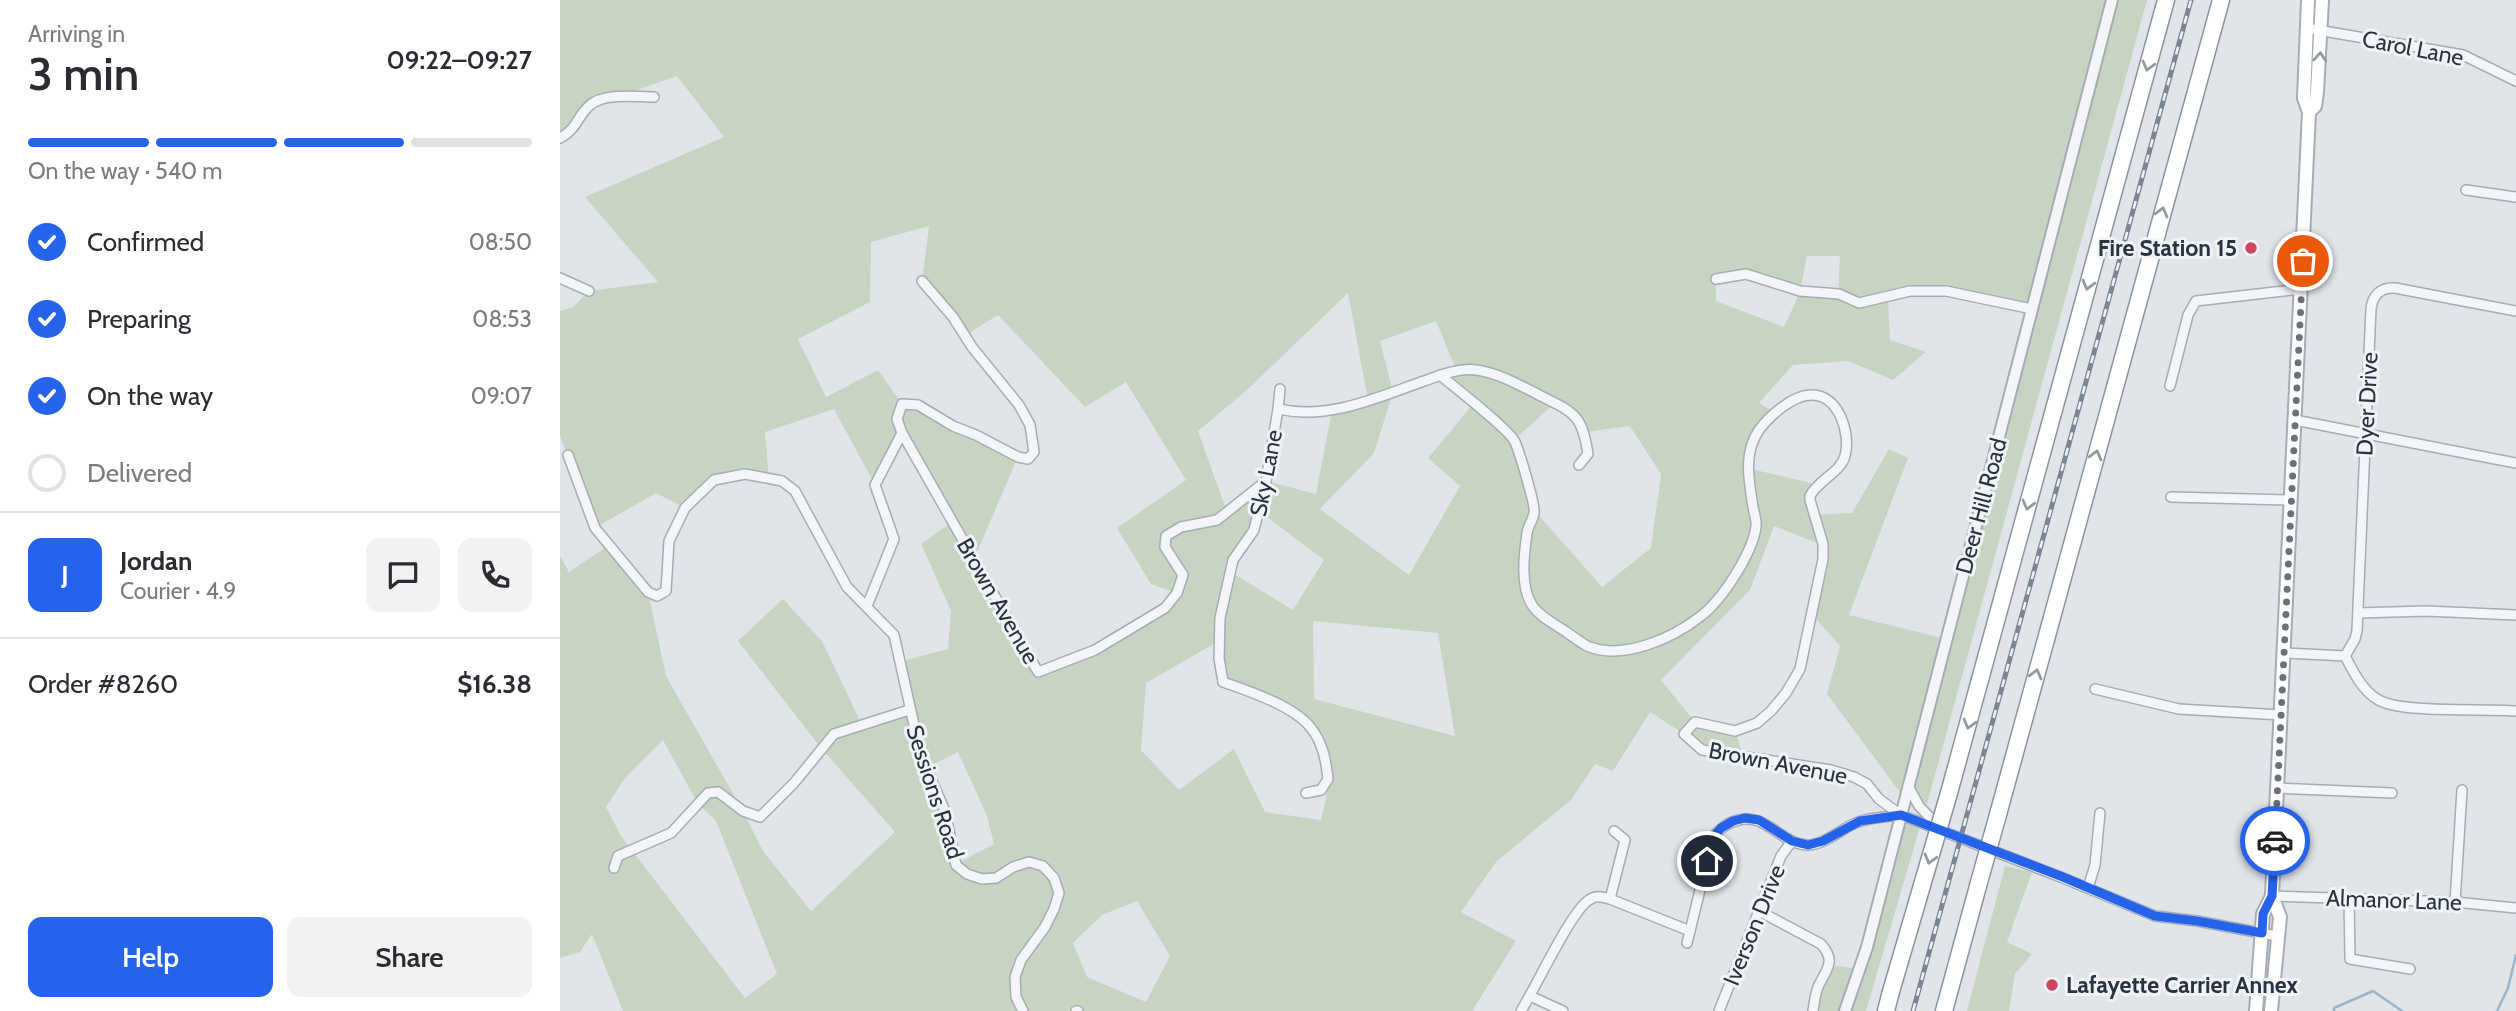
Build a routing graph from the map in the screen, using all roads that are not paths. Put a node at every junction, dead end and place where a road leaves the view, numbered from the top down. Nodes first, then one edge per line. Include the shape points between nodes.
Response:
1 (2112, 0) edge
2 (2166, 0) edge
3 (2221, 0) edge
4 (2308, 0) edge
5 (2322, 0) edge
6 (2306, 28) junction
7 (2321, 31) junction
8 (2516, 81) edge
9 (654, 97) dead end
10 (2309, 112) junction
11 (560, 138) edge
12 (2466, 190) dead end
13 (2516, 197) edge
14 (560, 278) edge
15 (1716, 279) dead end
16 (922, 281) dead end
17 (2301, 289) junction
18 (589, 291) dead end
19 (2032, 309) junction
20 (2516, 311) edge
21 (1440, 375) junction
22 (2170, 386) dead end
23 (1280, 389) dead end
24 (1278, 409) junction
25 (2295, 420) junction
26 (902, 433) junction
27 (2365, 433) junction
28 (568, 455) dead end
29 (2516, 463) edge
30 (1579, 465) dead end
31 (1266, 481) junction
32 (2171, 496) dead end
33 (2291, 500) junction
34 (867, 606) junction
35 (2358, 613) junction
36 (2516, 615) edge
37 (2284, 653) junction
38 (2344, 656) junction
39 (2095, 689) dead end
40 (909, 710) junction
41 (2516, 711) edge
42 (2281, 715) junction
43 (1908, 786) junction
44 (2277, 788) junction
45 (2462, 790) dead end
46 (1306, 793) dead end
47 (2392, 793) dead end
48 (2101, 813) dead end
49 (1901, 815) junction
50 (1940, 829) junction
51 (1614, 831) dead end
52 (1792, 841) junction
53 (614, 868) dead end
54 (2088, 888) junction
55 (2272, 896) junction
56 (2349, 898) junction
57 (1610, 899) junction
58 (2455, 902) junction
59 (2516, 908) edge
60 (1759, 911) junction
61 (1690, 931) junction
62 (2262, 933) junction
63 (2277, 936) junction
64 (1687, 943) dead end
65 (1962, 952) junction
66 (2410, 969) dead end
67 (1530, 996) junction
68 (1888, 1003) edge
69 (1023, 1011) edge
70 (1521, 1011) edge
71 (1563, 1011) edge
72 (1719, 1011) edge
73 (1813, 1011) edge
74 (1845, 1011) edge
75 (1944, 1011) edge
76 (1952, 1011) edge
77 (2256, 1011) edge
78 (2271, 1011) edge

1 - 19 street, Deer Hill Road
2 -> 68 highway, bridge
65 -> 3 highway, bridge
4 - 6 main road
5 - 7 main road
6 - 7 street, Carol Lane
6 - 10 main road via 2304,98
7 - 8 street, Carol Lane via 2463,55
10 -> 7 main road via 2318,92
9 - 11 street via 598,100 588,106 572,131
10 - 17 main road
12 - 13 street
14 - 18 street
15 - 19 street via 1746,274 1800,291 1839,294 1859,303 1910,290 1946,291
16 - 26 street via 1019,405 1030,425 1034,452 1028,459 1018,457 918,405 902,404 898,410
17 - 22 street via 2196,301 2188,315
17 - 25 main road
19 - 43 street, Deer Hill Road
20 - 27 street, Dyer Drive via 2389,287 2378,292 2371,308
21 - 24 street, Sky Lane via 1353,406 1315,413
21 - 30 street, Sky Lane via 1474,369 1573,412 1585,432 1588,454
21 - 49 street, Brown Avenue via 1514,439 1535,511 1527,530 1525,581 1533,607 1588,646 1611,651 1674,634 1703,615 1747,555 1756,527 1747,468 1760,430 1798,398 1810,395 1829,402 1844,428 1844,457 1812,491 1811,507 1823,559 1800,669 1786,693 1757,723 1735,731 1695,722 1684,734 1702,750 1831,769 1854,777
23 - 24 street
24 - 31 street, Sky Lane
25 - 27 street
25 - 33 main road
26 - 31 street, Brown Avenue via 1038,671 1095,650 1165,608 1183,575 1165,547 1166,536 1181,527 1217,520
26 - 34 street via 875,485 894,538
27 - 29 street
27 - 35 street, Dyer Drive
28 - 34 street via 595,528 648,592 657,596 666,591 669,541 685,508 714,480 745,474 782,481 795,491 846,587
31 - 46 street, Sky Lane via 1254,530 1233,561 1220,618 1219,658 1223,682 1257,694 1310,726 1321,744 1328,779 1321,790
32 - 33 street
33 - 37 main road
34 - 40 street via 894,635
35 - 36 street
35 - 38 street, Dyer Drive via 2355,639
37 - 38 street
37 - 42 main road
38 - 41 street via 2366,689 2385,704
39 - 42 street via 2179,709
40 - 53 street, Sessions Road via 834,734 760,817 743,811 718,792 708,793 671,833 618,856
40 - 69 street, Sessions Road via 921,756 945,811 956,865 982,879 996,878 1029,862 1043,866 1054,878 1059,893 1054,909 1020,960 1015,977 1016,997
42 - 44 main road
43 - 49 street, Deer Hill Road
43 - 50 street
44 - 47 street
44 - 55 main road
45 - 58 street
48 - 54 street
49 - 50 street, Brown Avenue
49 - 52 street via 1860,821 1808,845
49 - 74 street, Deer Hill Road via 1867,947
50 - 54 street, Brown Avenue
51 - 57 street via 1625,839
52 - 60 street, Iverson Drive via 1781,856
52 - 61 street via 1759,820 1745,818 1721,828 1713,837
54 - 62 street, Brown Avenue via 2155,916
55 - 56 street, Almanor Lane
55 - 62 main road via 2263,914
55 - 63 main road via 2280,917
56 - 58 street, Almanor Lane
56 - 66 street via 2350,959
57 - 61 street
57 - 67 street via 1588,900
58 - 59 street, Almanor Lane
60 - 72 street, Iverson Drive
60 - 73 street via 1821,944 1829,953
61 - 64 street
62 - 63 street, Brown Avenue
62 - 77 main road
63 - 78 main road
65 - 75 highway
65 - 76 highway
67 - 70 street
67 - 71 street

